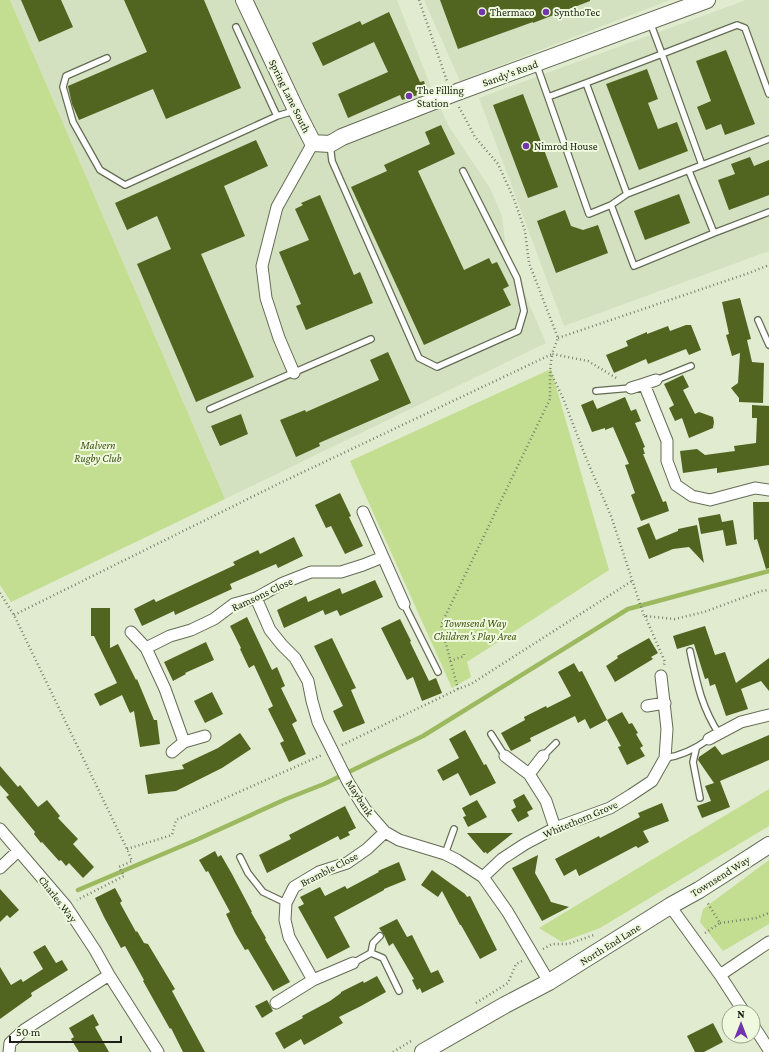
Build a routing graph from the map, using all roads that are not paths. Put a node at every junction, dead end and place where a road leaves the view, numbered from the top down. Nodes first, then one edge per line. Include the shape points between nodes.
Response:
1 (244, 0) edge
2 (701, 1) edge
3 (650, 21) junction
4 (236, 27) dead end
5 (662, 54) junction
6 (107, 58) dead end
7 (536, 63) junction
8 (586, 83) junction
9 (769, 94) edge
10 (548, 97) junction
11 (296, 110) junction
12 (277, 116) junction
13 (769, 139) edge
14 (313, 142) junction
15 (330, 144) junction
16 (702, 165) junction
17 (463, 171) dead end
18 (689, 171) junction
19 (627, 194) junction
20 (611, 206) junction
21 (769, 212) edge
22 (714, 233) junction
23 (758, 320) dead end
24 (372, 339) dead end
25 (769, 345) edge
26 (691, 366) dead end
27 (294, 373) junction
28 (656, 380) joint
29 (644, 384) junction
30 (631, 388) joint
31 (596, 391) dead end
32 (210, 409) dead end
33 (769, 490) edge
34 (363, 512) dead end
35 (383, 557) junction
36 (256, 598) junction
37 (404, 604) joint
38 (131, 632) dead end
39 (146, 648) junction
40 (690, 651) dead end
41 (438, 672) dead end
42 (661, 676) road end
43 (664, 703) junction
44 (647, 706) dead end
45 (769, 715) edge
46 (491, 734) dead end
47 (719, 734) junction
48 (205, 736) dead end
49 (709, 739) joint
50 (184, 742) junction
51 (556, 743) dead end
52 (696, 749) junction
53 (172, 752) dead end
54 (504, 756) joint
55 (543, 756) joint
56 (665, 758) junction
57 (529, 774) junction
58 (700, 798) dead end
59 (555, 828) junction
60 (0, 829) edge
61 (454, 829) dead end
62 (385, 832) junction
63 (769, 845) edge
64 (18, 851) junction
65 (445, 854) junction
66 (240, 857) dead end
67 (0, 868) edge
68 (483, 877) junction
69 (286, 903) junction
70 (670, 906) junction
71 (380, 936) dead end
72 (769, 942) edge
73 (371, 953) junction
74 (353, 963) joint
75 (109, 975) junction
76 (720, 975) junction
77 (313, 980) junction
78 (549, 982) junction
79 (400, 991) dead end
80 (276, 1003) dead end
81 (739, 1004) edge
82 (761, 1038) edge
83 (769, 1050) edge
84 (9, 1052) edge
85 (158, 1052) edge
86 (424, 1052) edge

1 - 11 street, Spring Lane South
2 - 3 street, Sandy's Road
3 - 5 lane
3 - 7 street, Sandy's Road
4 - 12 lane
5 - 8 lane
5 - 9 lane via 738,24 746,28
5 - 16 lane
6 - 12 lane via 66,76 62,87 73,122 100,170 125,185
7 - 10 lane
7 - 15 street, Sandy's Road via 342,137
8 - 10 lane
8 - 19 lane
10 - 20 lane via 589,214
11 - 12 lane
11 - 14 street, Spring Lane South
13 - 16 lane
14 - 15 street
14 - 27 street, Spring Lane South via 277,207 262,266 266,298
15 - 17 lane via 332,162 419,358 437,367 518,331 524,311 517,278
16 - 18 lane
18 - 19 lane
18 - 22 lane
19 - 20 lane
20 - 22 lane via 634,266
21 - 22 lane
23 - 25 lane
24 - 27 lane
26 - 28 lane
27 - 32 lane
28 - 29 street
29 - 30 street
29 - 33 street via 667,441 667,461 676,485 692,496 710,500 756,488
30 - 31 lane
34 - 35 street
35 - 36 street, Ramsons Close via 341,572 311,572 283,583
35 - 37 street
36 - 39 street, Ramsons Close via 234,604 214,619
36 - 62 street, Maybank via 270,630 295,658 308,681 318,722 348,782 365,809
37 - 41 lane
38 - 39 street
39 - 50 street via 165,689
40 - 47 lane via 700,695 708,716
42 - 43 street, Whitethorn Grove
43 - 44 street
43 - 56 street, Whitethorn Grove via 667,729
45 - 47 street via 741,722
46 - 54 lane
47 - 49 street
48 - 50 street
49 - 52 lane
50 - 53 street
51 - 55 lane
52 - 56 lane
52 - 58 lane via 693,762
54 - 57 street
55 - 57 street
56 - 59 street, Whitethorn Grove via 652,781 631,795 610,808
57 - 59 street via 546,801
59 - 68 street, Whitethorn Grove via 502,859
60 - 64 street, Charles Way
61 - 65 lane
62 - 65 street, Maybank via 399,840
62 - 69 street, Bramble Close via 347,863 319,872 294,887
63 - 70 street, Townsend Way
64 - 67 street
64 - 75 street, Charles Way via 66,906
65 - 68 street, Maybank
66 - 69 lane via 248,873 263,892
68 - 78 street, Maybank via 507,910
69 - 77 street, Bramble Close via 285,920 289,937
70 - 76 street
70 - 78 street, North End Lane
71 - 73 lane via 373,944
72 - 76 street
73 - 74 lane
73 - 79 lane via 383,958
74 - 77 street
75 - 84 street via 24,1030 10,1043
75 - 85 street, Charles Way
76 - 81 street
77 - 80 street
78 - 86 street, North End Lane
82 - 83 street

